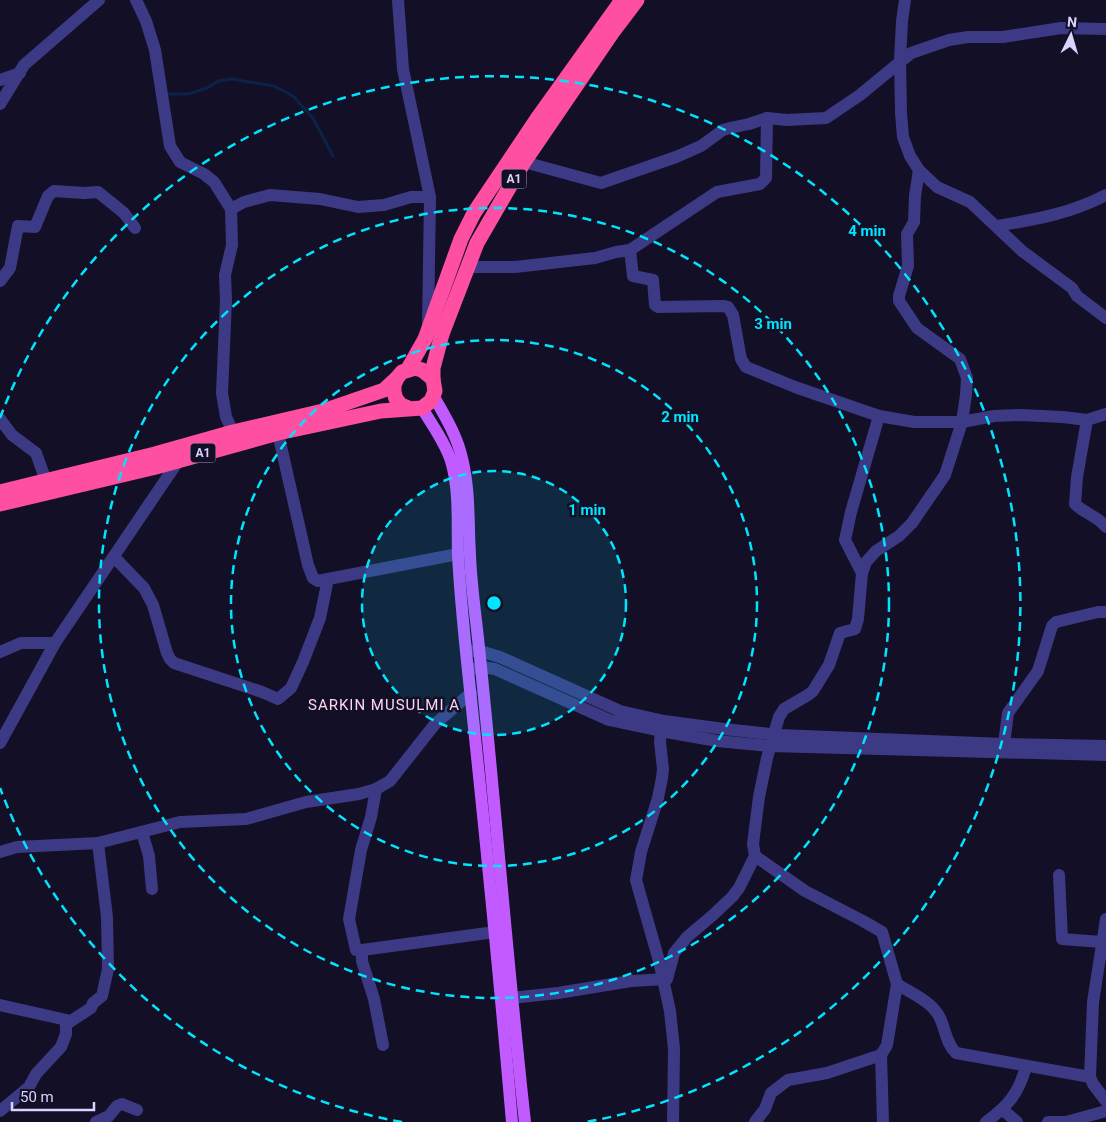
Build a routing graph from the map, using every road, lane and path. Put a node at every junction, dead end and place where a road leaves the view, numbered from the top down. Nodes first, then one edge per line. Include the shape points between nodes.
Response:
1 (99, 0) edge
2 (136, 0) edge
3 (398, 0) edge
4 (622, 0) edge
5 (637, 0) edge
6 (905, 0) edge
7 (1106, 30) edge
8 (900, 60) junction
9 (20, 73) junction
10 (0, 80) edge
11 (0, 104) edge
12 (767, 118) junction
13 (524, 162) junction
14 (920, 170) junction
15 (1106, 195) edge
16 (430, 197) junction
17 (231, 209) junction
18 (997, 226) junction
19 (135, 228) dead end
20 (630, 250) junction
21 (467, 267) junction
22 (0, 281) edge
23 (1106, 318) edge
24 (428, 328) junction
25 (402, 374) junction
26 (433, 379) junction
27 (434, 397) junction
28 (415, 408) junction
29 (1106, 414) edge
30 (880, 416) junction
31 (0, 419) edge
32 (1087, 420) junction
33 (962, 422) junction
34 (233, 432) junction
35 (278, 434) junction
36 (179, 460) junction
37 (46, 481) junction
38 (0, 492) edge
39 (0, 504) edge
40 (1106, 527) edge
41 (458, 554) junction
42 (114, 557) junction
43 (862, 574) junction
44 (328, 579) junction
45 (1106, 612) edge
46 (55, 643) junction
47 (473, 651) junction
48 (0, 652) edge
49 (482, 668) junction
50 (468, 670) junction
51 (471, 693) junction
52 (661, 731) junction
53 (1, 738) edge
54 (772, 740) junction
55 (1004, 744) junction
56 (1106, 746) edge
57 (1106, 755) edge
58 (376, 789) junction
59 (142, 832) junction
60 (98, 843) junction
61 (0, 852) edge
62 (755, 856) junction
63 (1059, 875) dead end
64 (152, 889) dead end
65 (1106, 919) edge
66 (495, 932) junction
67 (1104, 937) edge
68 (362, 950) junction
69 (663, 980) junction
70 (897, 984) junction
71 (511, 998) junction
72 (0, 1005) edge
73 (71, 1020) junction
74 (383, 1045) dead end
75 (881, 1055) junction
76 (1026, 1067) junction
77 (1090, 1076) junction
78 (1104, 1093) edge
79 (137, 1110) dead end
80 (1003, 1110) junction
81 (0, 1111) edge
82 (1106, 1111) edge
83 (96, 1122) edge
84 (512, 1122) edge
85 (525, 1122) edge
86 (673, 1122) edge
87 (755, 1122) edge
88 (883, 1122) edge
89 (986, 1122) edge
90 (1017, 1122) edge
91 (1048, 1122) edge
92 (1064, 1122) edge

1 - 9 street via 34,56
2 - 17 street via 155,50 170,146 180,162 214,182
3 - 16 street via 403,69
4 - 24 highway, A1 via 474,213
5 - 13 highway, A1
6 - 8 street
7 - 8 street via 1061,28 1003,37 958,38 911,53
8 - 12 street via 860,95 826,118
8 - 14 street via 903,137
9 - 10 street
9 - 11 street
12 - 13 street via 723,130 693,150 601,183
12 - 20 street via 764,181 718,192
13 - 21 highway, A1
14 - 18 street via 937,187 970,202
14 - 33 street via 914,222 907,234 908,266 899,291 899,302 917,328 960,360 967,378
15 - 18 street via 1060,214
16 - 17 street via 411,197 384,206 358,207 320,199 270,195
16 - 24 street
17 - 34 street via 232,245 225,275 222,394 226,417
18 - 23 street
19 - 22 street via 124,213 98,192 54,191 48,196 35,228 18,226 10,268
20 - 21 street via 595,258 516,267
20 - 30 street via 633,276 653,280 655,305 658,307 724,306 731,311 741,359 746,367
21 - 26 highway, A1 via 442,334
24 - 25 highway, A1 via 425,339
25 - 26 highway via 415,368
25 - 28 highway via 394,385 396,399
25 - 34 highway, A1 via 384,390 323,412
26 - 27 highway
27 - 28 highway via 427,405
27 - 47 main road via 462,457 470,512
28 - 35 highway, A1 via 381,411
28 - 41 main road via 451,460 458,511
29 - 32 street
30 - 33 street via 914,422
30 - 43 street via 845,540
31 - 37 street via 12,435 36,453
32 - 33 street via 1021,415
32 - 40 street via 1077,477 1076,504 1101,520
33 - 43 street via 945,475 912,523 869,557
34 - 37 highway, A1
35 - 36 highway, A1
35 - 44 street via 310,572 318,580
36 - 39 highway, A1
36 - 42 street
37 - 38 highway, A1
41 - 44 street
41 - 47 main road
42 - 44 street via 144,588 174,663 278,699 291,688 303,662 320,618
42 - 46 street
43 - 54 street via 855,629 840,633 829,666 813,691 782,712
45 - 55 street via 1056,622 1052,626 1038,672 1008,713
46 - 48 street via 21,643
46 - 53 street
47 - 49 main road
47 - 50 main road
47 - 54 street via 500,657 620,711
49 - 50 street
49 - 52 street via 495,669 609,720
49 - 71 main road
50 - 51 main road
51 - 58 street via 435,724 390,781
51 - 66 main road
52 - 54 street via 717,741
52 - 69 street via 662,778 636,880
54 - 55 street
54 - 57 street
54 - 62 street via 754,830
55 - 56 street
58 - 59 street via 306,802 246,819 180,822
58 - 68 street via 349,919 356,950
59 - 60 street
59 - 64 street via 149,856
60 - 61 street via 17,847
60 - 73 street via 107,917 108,969 102,996 92,1008
62 - 69 street via 739,888 674,953
62 - 70 street via 805,891 882,932
63 - 67 street via 1062,939
65 - 67 street
66 - 68 street
66 - 84 main road
67 - 77 street via 1092,1018
68 - 74 street
69 - 71 street via 631,981
69 - 86 street via 674,1049
70 - 75 street via 887,1046
70 - 76 street via 940,1016 949,1046 956,1054
71 - 85 main road
72 - 73 street
73 - 81 street via 66,1025 61,1046 36,1074 29,1088
75 - 87 street via 827,1073 788,1080 771,1093
75 - 88 street
76 - 77 street
76 - 80 street via 1021,1086
77 - 78 street via 1093,1084
79 - 83 street via 122,1104
80 - 89 street
80 - 90 street
82 - 92 street
91 - 92 street

